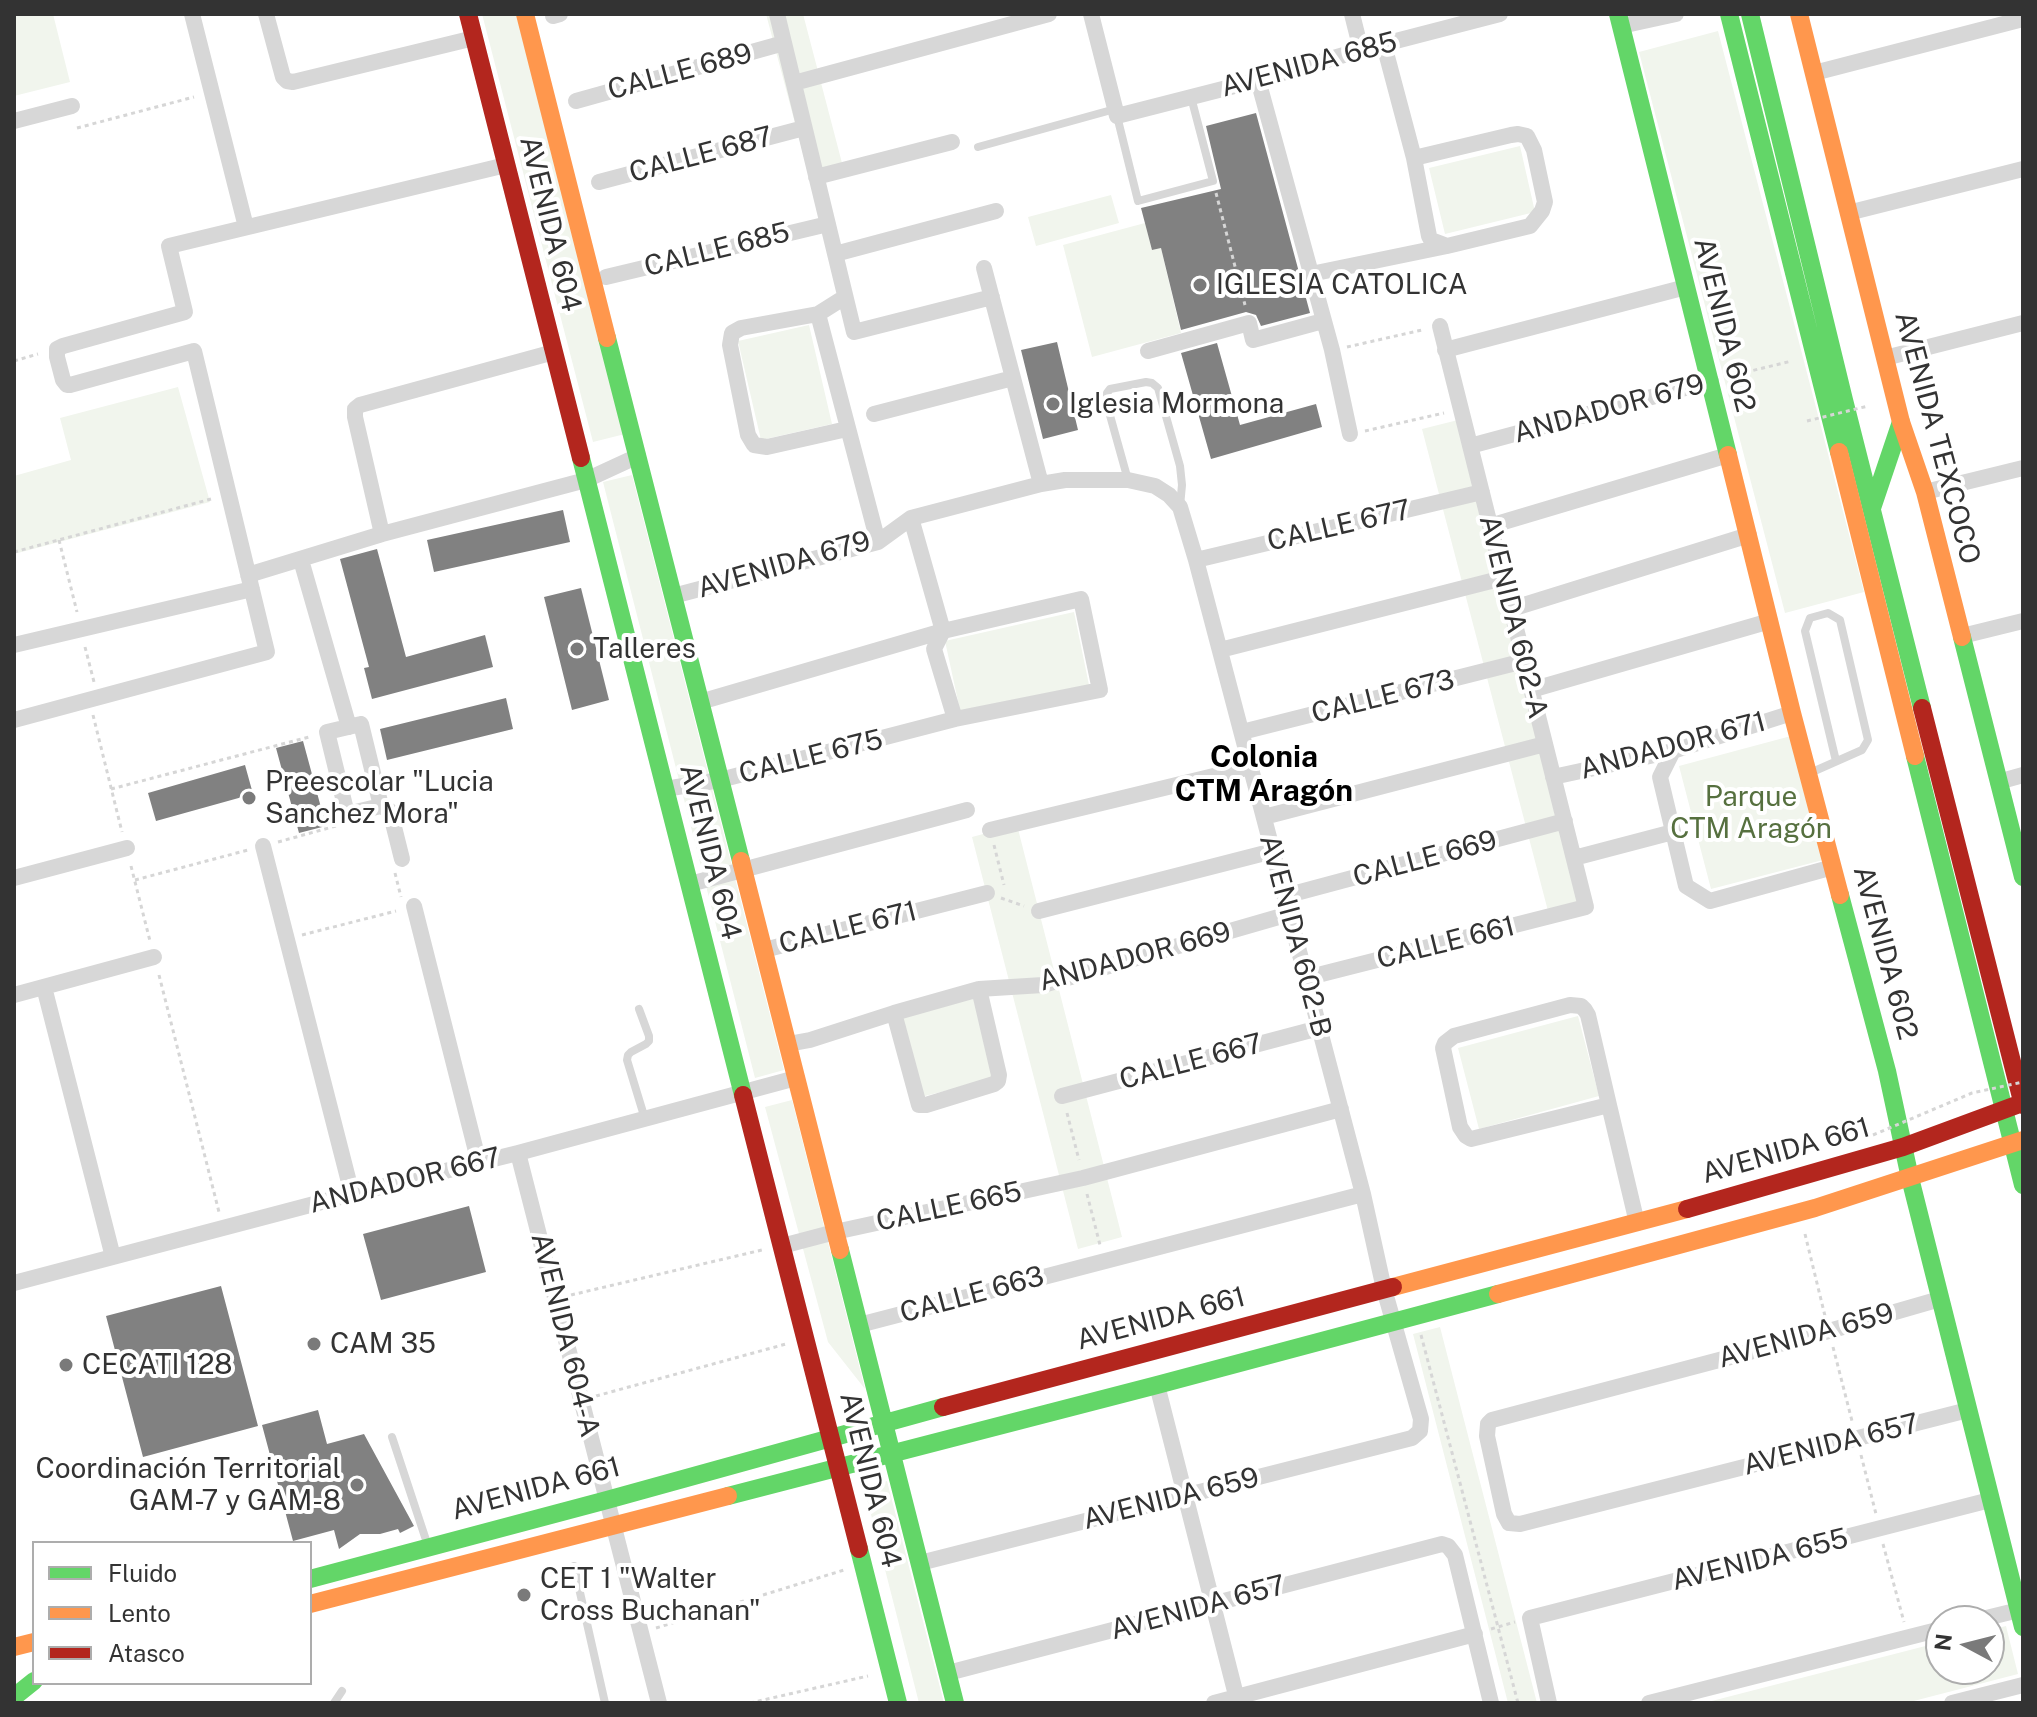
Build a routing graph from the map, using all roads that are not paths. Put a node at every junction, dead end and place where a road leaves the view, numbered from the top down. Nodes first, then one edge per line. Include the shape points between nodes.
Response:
1 (192, 14) edge
2 (266, 14) edge
3 (468, 14) edge
4 (525, 14) edge
5 (777, 14) edge
6 (1049, 14) edge
7 (1091, 14) edge
8 (1352, 14) edge
9 (1500, 14) edge
10 (1676, 14) edge
11 (1729, 14) edge
12 (1750, 14) edge
13 (1799, 14) edge
14 (2023, 19) edge
15 (1620, 20) edge
16 (474, 38) junction
17 (784, 43) junction
18 (1384, 45) junction
19 (1361, 50) junction
20 (1814, 73) junction
21 (1258, 80) junction
22 (794, 83) junction
23 (1191, 97) junction
24 (576, 101) dead end
25 (72, 106) dead end
26 (1116, 112) junction
27 (14, 121) edge
28 (804, 128) junction
29 (952, 142) dead end
30 (978, 147) dead end
31 (1414, 158) junction
32 (506, 165) junction
33 (2023, 169) edge
34 (816, 177) junction
35 (599, 182) dead end
36 (996, 211) dead end
37 (1848, 213) junction
38 (828, 224) junction
39 (246, 227) junction
40 (1447, 246) junction
41 (835, 254) junction
42 (984, 268) dead end
43 (1311, 274) junction
44 (606, 277) dead end
45 (1686, 287) junction
46 (845, 297) junction
47 (992, 297) junction
48 (818, 314) junction
49 (1323, 321) junction
50 (2023, 323) edge
51 (1440, 326) road end
52 (1445, 350) junction
53 (1148, 351) dead end
54 (554, 352) junction
55 (1885, 358) junction
56 (1013, 378) junction
57 (1711, 381) junction
58 (874, 414) dead end
59 (1901, 422) junction
60 (847, 429) junction
61 (1350, 434) road end
62 (1470, 446) junction
63 (1728, 455) junction
64 (638, 456) junction
65 (2023, 468) edge
66 (586, 480) junction
67 (1128, 480) junction
68 (1041, 484) junction
69 (1482, 492) junction
70 (1925, 492) junction
71 (1174, 501) junction
72 (1872, 508) junction
73 (911, 518) junction
74 (1490, 526) junction
75 (382, 534) junction
76 (1749, 535) junction
77 (878, 542) junction
78 (301, 560) junction
79 (1196, 560) junction
80 (1503, 578) junction
81 (250, 582) junction
82 (673, 596) junction
83 (1511, 609) junction
84 (1770, 621) junction
85 (2023, 621) edge
86 (943, 631) junction
87 (1962, 636) junction
88 (14, 645) edge
89 (1220, 650) junction
90 (1524, 661) junction
91 (1531, 690) junction
92 (700, 702) junction
93 (1792, 713) junction
94 (955, 719) junction
95 (14, 720) edge
96 (349, 727) junction
97 (1242, 732) junction
98 (1545, 744) junction
99 (1673, 751) junction
100 (1836, 761) junction
101 (1251, 767) junction
102 (1809, 773) junction
103 (2023, 775) edge
104 (1553, 777) junction
105 (720, 780) junction
106 (1998, 782) junction
107 (665, 789) junction
108 (381, 806) junction
109 (967, 810) dead end
110 (1264, 817) junction
111 (1565, 821) junction
112 (990, 830) road end
113 (1673, 832) junction
114 (263, 846) dead end
115 (127, 848) road end
116 (1273, 851) junction
117 (1574, 858) junction
118 (402, 859) dead end
119 (1833, 867) junction
120 (743, 870) junction
121 (2023, 877) edge
122 (14, 878) edge
123 (690, 884) junction
124 (987, 893) road end
125 (1285, 896) junction
126 (414, 906) road end
127 (1586, 907) joint
128 (1039, 911) road end
129 (1289, 914) junction
130 (764, 950) junction
131 (154, 957) road end
132 (1306, 978) junction
133 (44, 987) junction
134 (979, 989) junction
135 (14, 995) edge
136 (639, 1009) dead end
137 (894, 1013) junction
138 (1319, 1028) junction
139 (788, 1044) junction
140 (796, 1078) junction
141 (743, 1092) junction
142 (1062, 1096) dead end
143 (2023, 1103) edge
144 (1609, 1105) junction
145 (1341, 1109) junction
146 (2003, 1110) junction
147 (645, 1119) junction
148 (2018, 1142) edge
149 (1903, 1147) junction
150 (518, 1153) junction
151 (479, 1163) junction
152 (1910, 1178) junction
153 (2023, 1185) edge
154 (352, 1194) junction
155 (1363, 1194) junction
156 (1637, 1223) junction
157 (835, 1232) junction
158 (782, 1246) junction
159 (113, 1257) junction
160 (14, 1283) edge
161 (1384, 1289) junction
162 (1940, 1299) junction
163 (1394, 1321) junction
164 (859, 1325) junction
165 (1157, 1385) junction
166 (1968, 1410) junction
167 (884, 1423) junction
168 (392, 1437) dead end
169 (831, 1438) junction
170 (892, 1454) junction
171 (838, 1467) junction
172 (1185, 1495) junction
173 (607, 1500) junction
174 (1990, 1500) junction
175 (525, 1521) junction
176 (1509, 1523) joint
177 (614, 1526) junction
178 (531, 1546) junction
179 (428, 1547) junction
180 (920, 1563) junction
181 (574, 1566) dead end
182 (312, 1578) edge
183 (312, 1603) edge
184 (1213, 1605) junction
185 (2021, 1619) edge
186 (1925, 1633) edge
187 (1475, 1634) junction
188 (948, 1673) junction
189 (32, 1683) edge
190 (2023, 1685) edge
191 (342, 1691) dead end
192 (14, 1697) edge
193 (1237, 1700) edge
194 (334, 1703) edge
195 (605, 1703) edge
196 (659, 1703) edge
197 (898, 1703) edge
198 (955, 1703) edge
199 (1214, 1703) edge
200 (1491, 1703) edge
201 (1549, 1703) edge
202 (1649, 1703) edge
203 (1952, 1703) edge

1 - 39 street
2 - 16 street via 287,81
3 - 16 street, AVENIDA 604
4 - 64 street, AVENIDA 604
5 - 17 street
6 - 22 street
7 - 26 street
8 - 19 street
9 - 18 street, AVENIDA 685
10 - 15 street
11 - 146 street
12 - 72 street
13 - 20 street, AVENIDA TEXCOCO
14 - 20 street
15 - 45 street, AVENIDA 602
16 - 32 street, AVENIDA 604
17 - 22 street
17 - 24 street, CALLE 689
18 - 19 street, AVENIDA 685
18 - 31 street
19 - 21 street, AVENIDA 685
20 - 37 street, AVENIDA TEXCOCO
21 - 23 street, AVENIDA 685
21 - 43 street
22 - 28 street
23 - 26 street, AVENIDA 685
23 - 26 lane via 1213,181 1138,201
25 - 27 street
26 - 30 lane
28 - 34 street
28 - 35 street, CALLE 687
29 - 34 street
31 - 40 street via 1429,236
31 - 40 street via 1518,134 1531,142 1545,202 1536,220 1530,226
32 - 39 street
32 - 54 street, AVENIDA 604
33 - 37 street
34 - 38 street
36 - 41 street
37 - 55 street, AVENIDA TEXCOCO
38 - 41 street
38 - 44 street, CALLE 685
39 - 81 street via 169,246 185,312 63,346 57,357 63,380 70,385 194,351
40 - 43 street
41 - 46 street
42 - 47 street
43 - 49 street
45 - 52 street
45 - 57 street, AVENIDA 602
46 - 47 street via 854,332
46 - 48 street
47 - 56 street
48 - 60 street
48 - 60 street via 732,333 748,435 754,445 767,447
49 - 53 street via 1253,340 1249,323
49 - 61 street
50 - 55 street
51 - 52 street, AVENIDA 602-A
52 - 62 street, AVENIDA 602-A
54 - 66 street, AVENIDA 604
54 - 75 street via 355,409
55 - 59 street, AVENIDA TEXCOCO
56 - 58 street
56 - 68 street
57 - 62 street, ANDADOR 679
57 - 63 street, AVENIDA 602
59 - 70 street, AVENIDA TEXCOCO
59 - 72 street
60 - 77 street
62 - 69 street, AVENIDA 602-A
63 - 74 street
63 - 76 street, AVENIDA 602
64 - 66 street
64 - 82 street, AVENIDA 604
65 - 70 street
66 - 75 street
66 - 107 street, AVENIDA 604
67 - 68 street, AVENIDA 679
67 - 71 street, AVENIDA 679 via 1155,486
67 - 71 lane via 1107,393 1152,383 1158,388 1180,466 1182,485
68 - 73 street, AVENIDA 679
69 - 74 street, AVENIDA 602-A
69 - 79 street, CALLE 677
70 - 87 street, AVENIDA TEXCOCO
71 - 79 street, AVENIDA 602-B
72 - 143 street
73 - 77 street, AVENIDA 679
73 - 86 street
74 - 80 street, AVENIDA 602-A
75 - 78 street
76 - 83 street
76 - 84 street, AVENIDA 602
77 - 82 street, AVENIDA 679
78 - 81 street
78 - 96 street
79 - 89 street, AVENIDA 602-B
80 - 83 street, AVENIDA 602-A
80 - 89 street
81 - 88 street
81 - 95 street via 267,652
82 - 92 street, AVENIDA 604
83 - 90 street, AVENIDA 602-A
84 - 91 street
84 - 93 street, AVENIDA 602
85 - 87 street
86 - 92 street
86 - 94 street via 934,649
86 - 94 street, CALLE 675 via 1081,599 1100,690
87 - 106 street, AVENIDA TEXCOCO
89 - 97 street, AVENIDA 602-B
90 - 91 street, AVENIDA 602-A
90 - 97 street, CALLE 673
91 - 98 street, AVENIDA 602-A
92 - 105 street, AVENIDA 604
93 - 99 street, ANDADOR 671
93 - 102 street, AVENIDA 602
94 - 105 street, CALLE 675
96 - 108 street via 361,724
96 - 108 street via 327,732 347,814
97 - 101 street, AVENIDA 602-B
98 - 104 street, AVENIDA 602-A
98 - 110 street
99 - 104 street, ANDADOR 671
99 - 113 street via 1660,777
100 - 100 lane via 1805,631 1810,618 1828,613 1840,620 1868,740 1862,750
100 - 102 lane
101 - 110 street, AVENIDA 602-B
101 - 112 street
102 - 119 street, AVENIDA 602
103 - 106 street
104 - 111 street, AVENIDA 602-A
105 - 107 street, CALLE 675
105 - 120 street, AVENIDA 604
106 - 121 street, AVENIDA TEXCOCO
107 - 123 street, AVENIDA 604
108 - 118 street via 390,811
109 - 120 street
110 - 116 street, AVENIDA 602-B
111 - 117 street, AVENIDA 602-A
111 - 125 street, CALLE 669
113 - 117 street
113 - 119 street via 1686,886 1710,901
114 - 154 street
115 - 122 street
116 - 125 street, AVENIDA 602-B
116 - 128 street
117 - 127 street, AVENIDA 602-A
119 - 149 street, AVENIDA 602
120 - 123 street
120 - 130 street, AVENIDA 604
123 - 141 street, AVENIDA 604
124 - 130 street, CALLE 671
125 - 129 street, AVENIDA 602-B
126 - 151 street
127 - 132 street, CALLE 661
129 - 132 street, AVENIDA 602-B
129 - 134 street, ANDADOR 669 via 1043,985
130 - 139 street, AVENIDA 604
131 - 133 street
132 - 138 street, AVENIDA 602-B
133 - 135 street
133 - 159 street
134 - 137 street, ANDADOR 669
134 - 137 street via 998,1081 926,1105 917,1103
136 - 147 lane via 649,1041 627,1060
137 - 139 street, ANDADOR 669
138 - 142 street, CALLE 667
138 - 145 street, AVENIDA 602-B
139 - 140 street, AVENIDA 604
140 - 141 street, ANDADOR 667
140 - 157 street, AVENIDA 604
141 - 147 street, ANDADOR 667
141 - 158 street, AVENIDA 604
143 - 146 street, AVENIDA 661
144 - 144 street via 1471,1139 1460,1127 1443,1048 1454,1036 1581,1006 1588,1015
144 - 156 street
145 - 155 street, AVENIDA 602-B
145 - 157 street, CALLE 665 via 1083,1178
146 - 148 street
146 - 149 street, AVENIDA 661
147 - 150 street, ANDADOR 667
148 - 152 street, AVENIDA 661
148 - 153 street
149 - 152 street, AVENIDA 602
149 - 156 street, AVENIDA 661
150 - 151 street, ANDADOR 667
150 - 173 street, AVENIDA 604-A
151 - 154 street, ANDADOR 667
152 - 162 street, AVENIDA 602
152 - 163 street, AVENIDA 661
154 - 159 street, ANDADOR 667
155 - 161 street, AVENIDA 602-B
155 - 164 street, CALLE 663
156 - 161 street, AVENIDA 661
157 - 158 street, CALLE 665
157 - 164 street, AVENIDA 604
158 - 169 street, AVENIDA 604
159 - 160 street, ANDADOR 667
161 - 163 street
161 - 167 street, AVENIDA 661
162 - 166 street, AVENIDA 602
162 - 176 street, AVENIDA 659 via 1497,1418 1488,1424 1487,1436
163 - 165 street, AVENIDA 661
163 - 172 street, AVENIDA 659 via 1421,1419 1420,1431 1412,1438
164 - 167 street, AVENIDA 604
165 - 170 street, AVENIDA 661
165 - 172 street
166 - 174 street, AVENIDA 602
166 - 176 street, AVENIDA 657
167 - 169 street, AVENIDA 661
167 - 170 street, AVENIDA 604
168 - 179 lane
169 - 171 street, AVENIDA 604
169 - 173 street, AVENIDA 661
170 - 171 street, AVENIDA 661
170 - 180 street, AVENIDA 604
171 - 177 street, AVENIDA 661
171 - 197 street, AVENIDA 604
172 - 180 street, AVENIDA 659
172 - 184 street
173 - 175 street, AVENIDA 661
173 - 177 street, AVENIDA 604-A
174 - 185 street, AVENIDA 602
174 - 201 street, AVENIDA 655 via 1530,1618
175 - 178 street
175 - 179 street, AVENIDA 661
177 - 178 street, AVENIDA 661
177 - 196 street, AVENIDA 604-A
178 - 183 street, AVENIDA 661
179 - 182 street, AVENIDA 661
180 - 188 street, AVENIDA 604
181 - 195 lane
184 - 187 street, AVENIDA 657 via 1437,1544 1448,1546 1455,1555
184 - 188 street, AVENIDA 657
184 - 193 street
186 - 202 street
187 - 193 street
187 - 200 street
188 - 198 street, AVENIDA 604
189 - 192 street
190 - 203 street
191 - 194 lane
193 - 199 street

